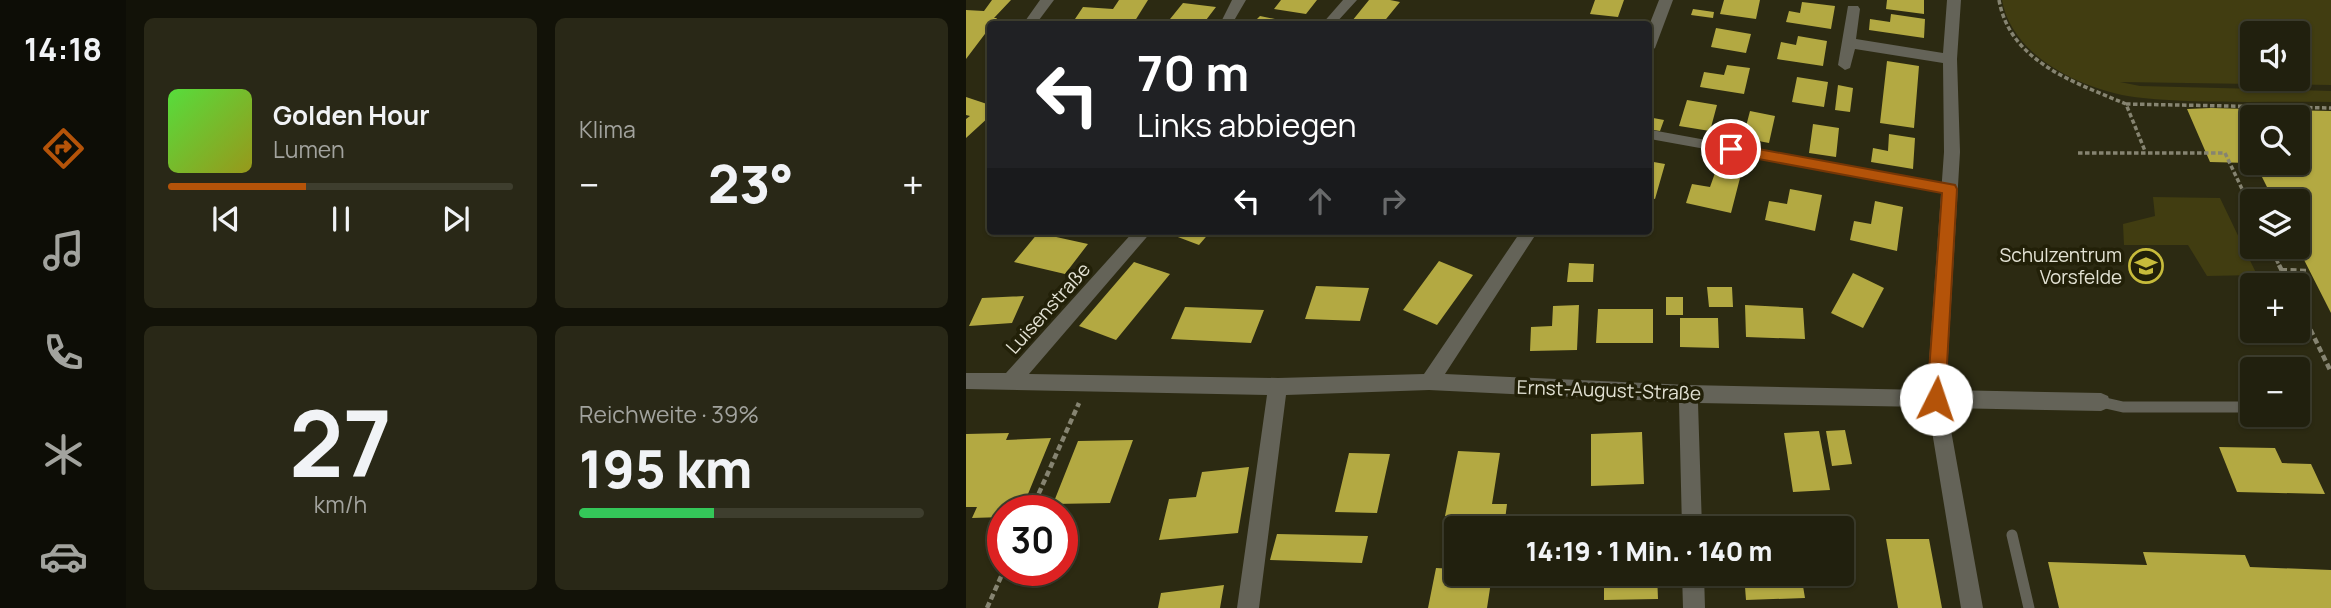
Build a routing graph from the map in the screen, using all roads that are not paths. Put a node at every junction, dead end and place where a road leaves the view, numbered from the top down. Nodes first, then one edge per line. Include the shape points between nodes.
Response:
1 (1047, 0) edge
2 (1239, 0) edge
3 (1350, 0) edge
4 (1667, 0) edge
5 (1954, 0) edge
6 (1853, 9) dead end
7 (1031, 21) edge
8 (1228, 21) edge
9 (1331, 21) edge
10 (1652, 38) edge
11 (1849, 43) junction
12 (1950, 59) junction
13 (1845, 65) dead end
14 (1652, 135) edge
15 (1950, 189) junction
16 (1140, 235) edge
17 (1527, 235) edge
18 (966, 381) edge
19 (1010, 382) junction
20 (1429, 383) junction
21 (1278, 387) junction
22 (1688, 394) junction
23 (1936, 399) junction
24 (2101, 402) joint
25 (2240, 407) edge
26 (1692, 516) edge
27 (2012, 534) dead end
28 (1693, 586) edge
29 (1248, 608) edge
30 (1694, 608) edge
31 (1972, 608) edge
32 (2029, 608) edge

1 - 7 street
2 - 8 street
3 - 9 street
4 - 10 street
5 - 12 street
6 - 11 street
11 - 12 street
11 - 13 street
12 - 15 street
14 - 15 lane
15 - 23 street
16 - 19 street, Luisenstraße
17 - 20 street
18 - 19 street, Ernst-August-Straße
19 - 21 street, Ernst-August-Straße
20 - 21 street, Ernst-August-Straße
20 - 22 street, Ernst-August-Straße
21 - 29 street
22 - 23 street, Ernst-August-Straße
22 - 26 street
23 - 24 street, Ernst-August-Straße
23 - 31 street
24 - 25 lane, Ernst-August-Straße via 2123,407
27 - 32 lane
28 - 30 street

